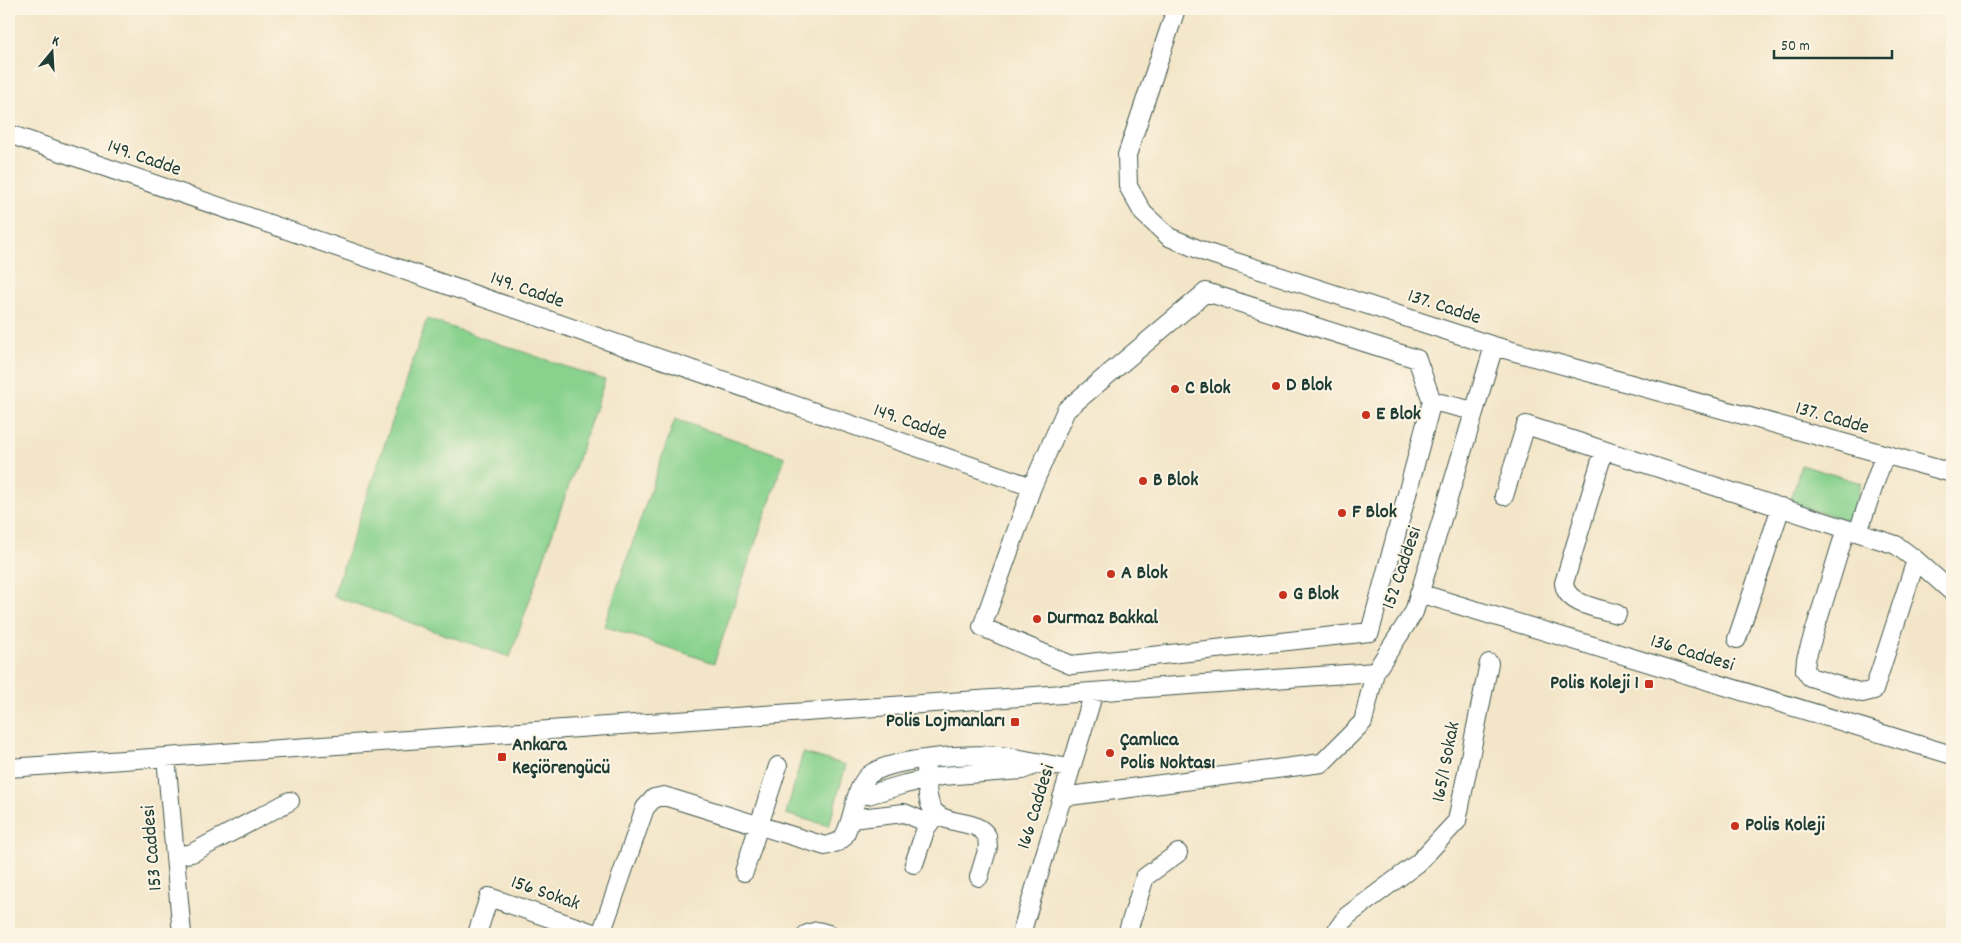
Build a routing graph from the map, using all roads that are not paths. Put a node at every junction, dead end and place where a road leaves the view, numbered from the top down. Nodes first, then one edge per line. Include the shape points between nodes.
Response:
1 (1176, 9) edge
2 (9, 134) edge
3 (1494, 346) junction
4 (1432, 401) junction
5 (1474, 411) junction
6 (1604, 450) junction
7 (1884, 456) junction
8 (1952, 474) edge
9 (1032, 487) junction
10 (1504, 496) dead end
11 (1781, 507) junction
12 (1852, 531) junction
13 (1916, 560) junction
14 (1952, 592) edge
15 (1420, 594) junction
16 (1617, 614) dead end
17 (1737, 639) dead end
18 (1488, 663) dead end
19 (1375, 672) junction
20 (1094, 692) junction
21 (1952, 754) edge
22 (166, 757) junction
23 (925, 760) junction
24 (1038, 764) junction
25 (778, 766) dead end
26 (9, 768) edge
27 (1070, 768) junction
28 (927, 778) junction
29 (859, 794) junction
30 (1062, 797) junction
31 (290, 802) dead end
32 (851, 818) junction
33 (933, 819) junction
34 (759, 826) junction
35 (1178, 853) dead end
36 (175, 856) junction
37 (914, 864) dead end
38 (744, 872) dead end
39 (979, 877) dead end
40 (182, 934) edge
41 (477, 934) edge
42 (596, 934) edge
43 (602, 934) edge
44 (807, 934) edge
45 (828, 934) edge
46 (1021, 934) edge
47 (1126, 934) edge
48 (1334, 934) edge

1 - 3 street, 137. Cadde via 1127,155 1128,186 1143,213 1168,238
2 - 9 street, 149. Cadde
3 - 5 street, 152 Caddesi
3 - 7 street, 137. Cadde
4 - 5 street
4 - 9 street via 1417,359 1206,292 1066,410
4 - 9 street via 1370,632 1071,665 982,628
5 - 15 street, 152 Caddesi
6 - 10 street via 1526,425
6 - 11 street
6 - 16 street via 1564,583 1571,599
7 - 8 street, 137. Cadde
7 - 12 street
11 - 12 street
11 - 17 street
12 - 13 street via 1896,545
12 - 13 street via 1805,664 1810,677 1862,693 1874,690
13 - 14 street
15 - 19 street, 152 Caddesi via 1414,612
15 - 21 street, 136 Caddesi
18 - 48 street, 165/1 Sokak via 1457,821 1418,863 1347,916
19 - 20 street
19 - 30 street, 152 Caddesi via 1363,722 1322,763
20 - 22 street
20 - 27 street, 166 Caddesi
22 - 26 street
22 - 36 street, 153 Caddesi
23 - 24 street via 988,755
23 - 28 street
23 - 29 street via 878,768 864,781
24 - 27 street
24 - 28 street via 1022,770
25 - 34 street
27 - 30 street, 166 Caddesi
28 - 29 street via 868,795
28 - 33 street
29 - 32 street
30 - 46 street, 166 Caddesi
31 - 36 street via 192,852
32 - 33 street via 904,813
32 - 34 street via 843,838 825,846
33 - 37 street
33 - 39 street via 985,831 988,847
34 - 38 street
34 - 43 street via 664,796 654,798 645,808
35 - 47 street via 1145,877
36 - 40 street, 153 Caddesi
41 - 42 street, 156 Sokak via 489,897
44 - 45 street via 817,931

